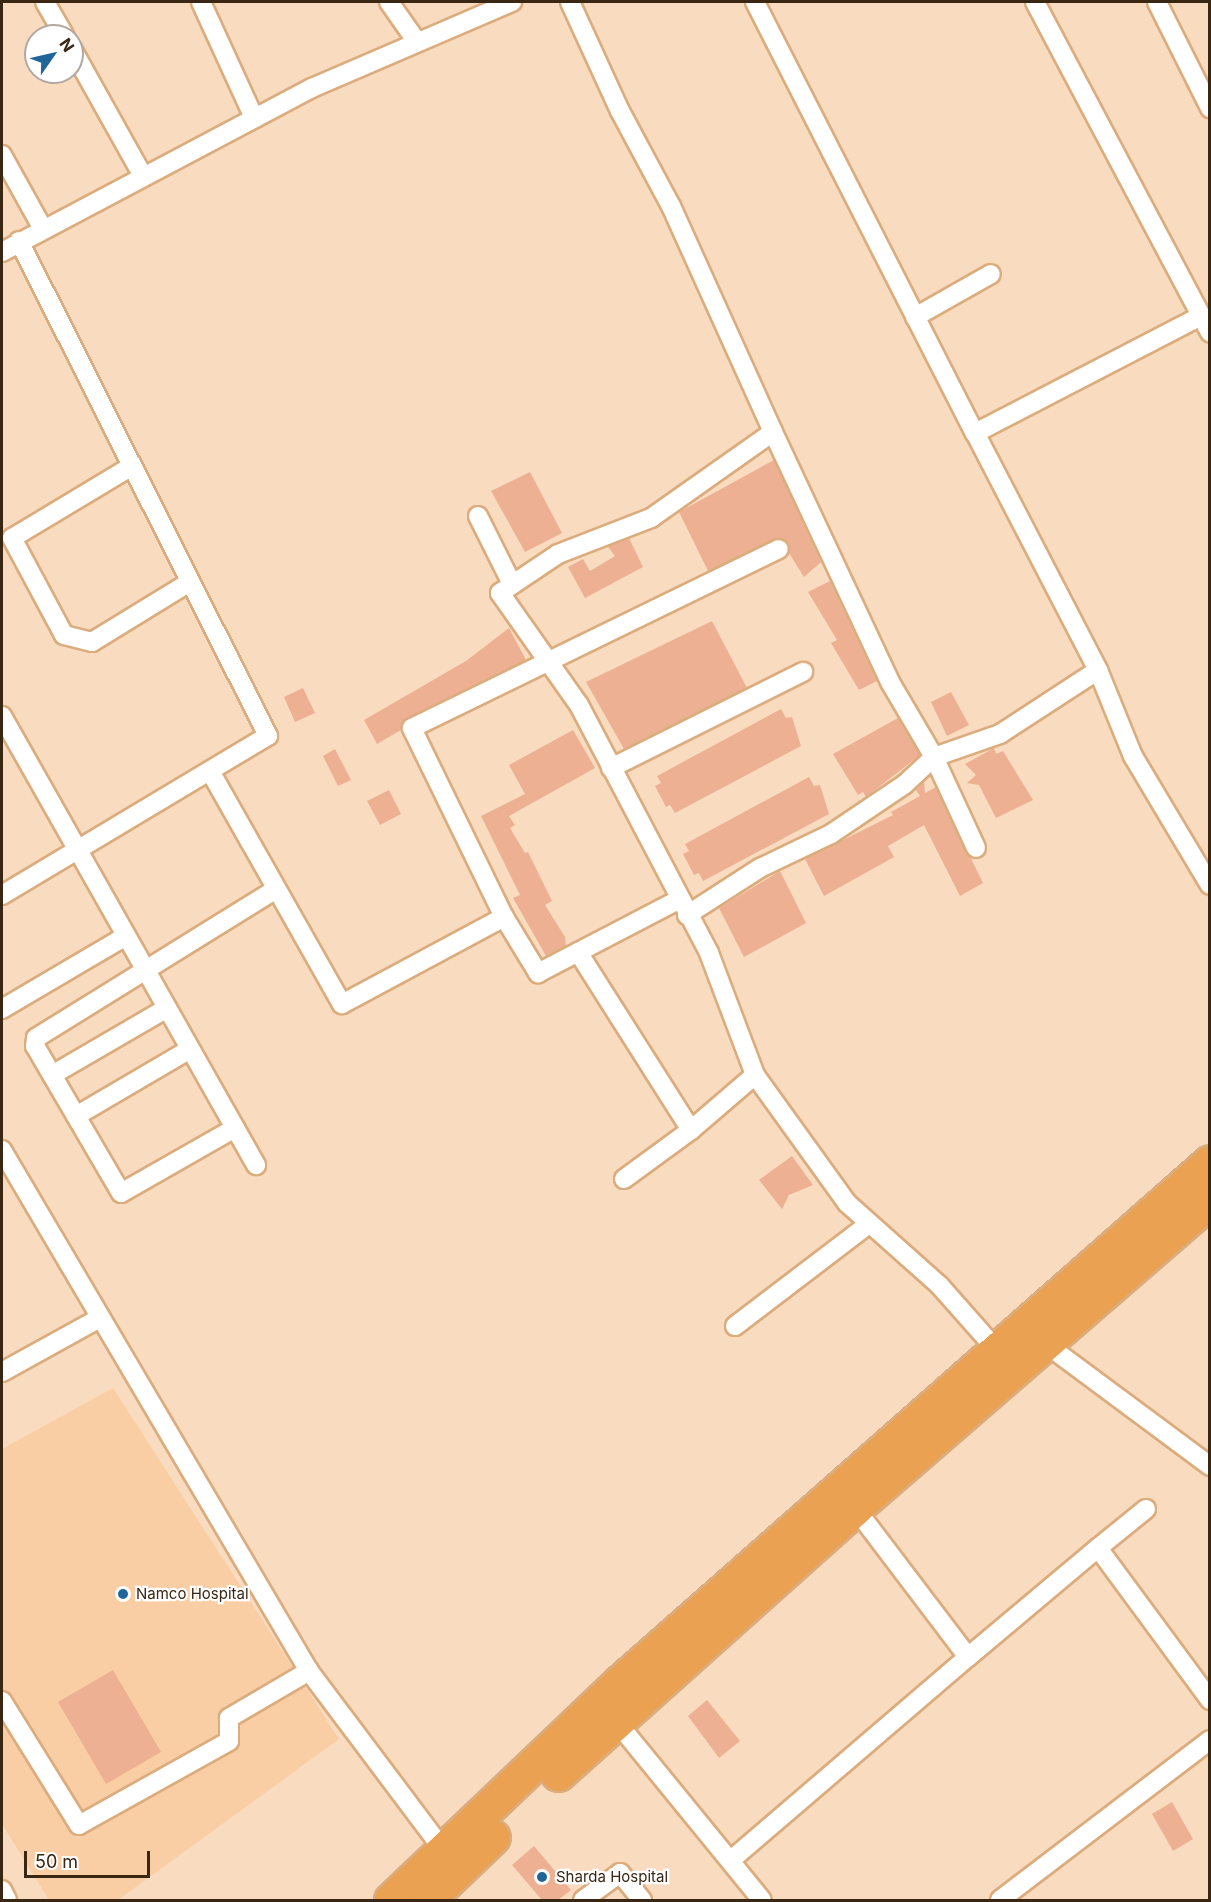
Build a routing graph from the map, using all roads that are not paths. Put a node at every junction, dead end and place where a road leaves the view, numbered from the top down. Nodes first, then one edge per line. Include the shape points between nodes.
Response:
1 (45, 2) edge
2 (201, 2) edge
3 (389, 2) edge
4 (512, 2) edge
5 (570, 2) edge
6 (755, 2) edge
7 (1035, 2) edge
8 (1157, 2) edge
9 (58, 24) edge
10 (417, 42) junction
11 (84, 70) edge
12 (1209, 108) edge
13 (254, 118) junction
14 (2, 155) edge
15 (143, 176) junction
16 (43, 229) junction
17 (19, 241) junction
18 (2, 252) edge
19 (991, 274) dead end
20 (915, 317) junction
21 (1204, 325) edge
22 (772, 432) junction
23 (975, 433) junction
24 (132, 466) junction
25 (478, 516) dead end
26 (779, 549) dead end
27 (190, 582) junction
28 (512, 584) junction
29 (550, 663) junction
30 (1098, 670) junction
31 (803, 672) dead end
32 (2, 716) edge
33 (934, 757) junction
34 (611, 768) junction
35 (210, 771) junction
36 (976, 848) dead end
37 (78, 851) junction
38 (1209, 885) edge
39 (276, 889) junction
40 (2, 895) edge
41 (683, 907) junction
42 (504, 917) junction
43 (126, 936) junction
44 (578, 952) junction
45 (144, 968) junction
46 (167, 1008) junction
47 (2, 1009) edge
48 (190, 1049) junction
49 (52, 1075) junction
50 (755, 1075) junction
51 (76, 1116) junction
52 (235, 1128) junction
53 (691, 1130) junction
54 (2, 1150) edge
55 (256, 1165) dead end
56 (1208, 1165) edge
57 (624, 1179) dead end
58 (1209, 1200) edge
59 (869, 1224) junction
60 (1122, 1258) junction
61 (100, 1318) junction
62 (735, 1326) dead end
63 (1034, 1335) junction
64 (1006, 1360) junction
65 (2, 1372) edge
66 (1209, 1466) edge
67 (855, 1508) junction
68 (1146, 1509) dead end
69 (1098, 1548) junction
70 (968, 1657) junction
71 (309, 1671) junction
72 (1209, 1700) edge
73 (2, 1701) edge
74 (615, 1720) junction
75 (1209, 1740) edge
76 (545, 1772) junction
77 (731, 1860) junction
78 (452, 1861) junction
79 (2, 1890) edge
80 (8, 1900) edge
81 (391, 1900) edge
82 (427, 1900) edge
83 (583, 1900) edge
84 (642, 1900) edge
85 (762, 1900) edge
86 (1000, 1900) edge

1 - 9 street
2 - 13 street
3 - 10 street
4 - 10 street
5 - 22 street via 620,111 671,206
6 - 20 street
7 - 21 street
8 - 12 street
10 - 13 street
11 - 15 street
13 - 15 street
14 - 16 street
15 - 16 street
16 - 17 street
17 - 18 street
17 - 24 street
19 - 20 street
20 - 23 street
21 - 23 street
22 - 28 street via 651,518 558,554
22 - 33 street via 890,682
23 - 30 street
24 - 27 street
24 - 27 street via 12,538 64,635 92,642
25 - 28 street
26 - 29 street
27 - 35 street via 268,736
28 - 29 street via 500,593
29 - 34 street via 579,705
29 - 42 street via 412,728
30 - 33 street via 1000,734
30 - 38 street via 1133,756
31 - 34 street
32 - 37 street
33 - 36 street
33 - 41 street via 905,784 831,834
34 - 41 street
35 - 37 street
35 - 39 street
37 - 40 street
37 - 43 street
39 - 42 street via 342,1004
39 - 45 street
41 - 44 street
41 - 50 street via 709,953
42 - 44 street via 538,974
43 - 45 street
43 - 47 street
44 - 53 street
45 - 46 street
45 - 49 street via 36,1038 35,1046
46 - 48 street
46 - 49 street
48 - 51 street
48 - 52 street
49 - 51 street
50 - 53 street
50 - 59 street via 848,1203
51 - 52 street via 121,1193
52 - 55 street
53 - 57 street
54 - 61 street
56 - 60 highway
58 - 60 highway
59 - 62 street
59 - 64 street via 940,1286
60 - 63 highway
61 - 65 street
61 - 71 street
63 - 64 highway
63 - 66 street
64 - 67 highway
64 - 76 highway via 620,1682
67 - 70 street
67 - 74 highway
68 - 69 street
69 - 70 street
69 - 72 street
70 - 77 street
71 - 73 street via 229,1718 229,1741 79,1825
71 - 78 street
74 - 76 highway
74 - 77 street
75 - 86 street
76 - 78 highway
77 - 85 street
78 - 81 highway
78 - 82 highway
79 - 80 street
83 - 84 street via 620,1873

